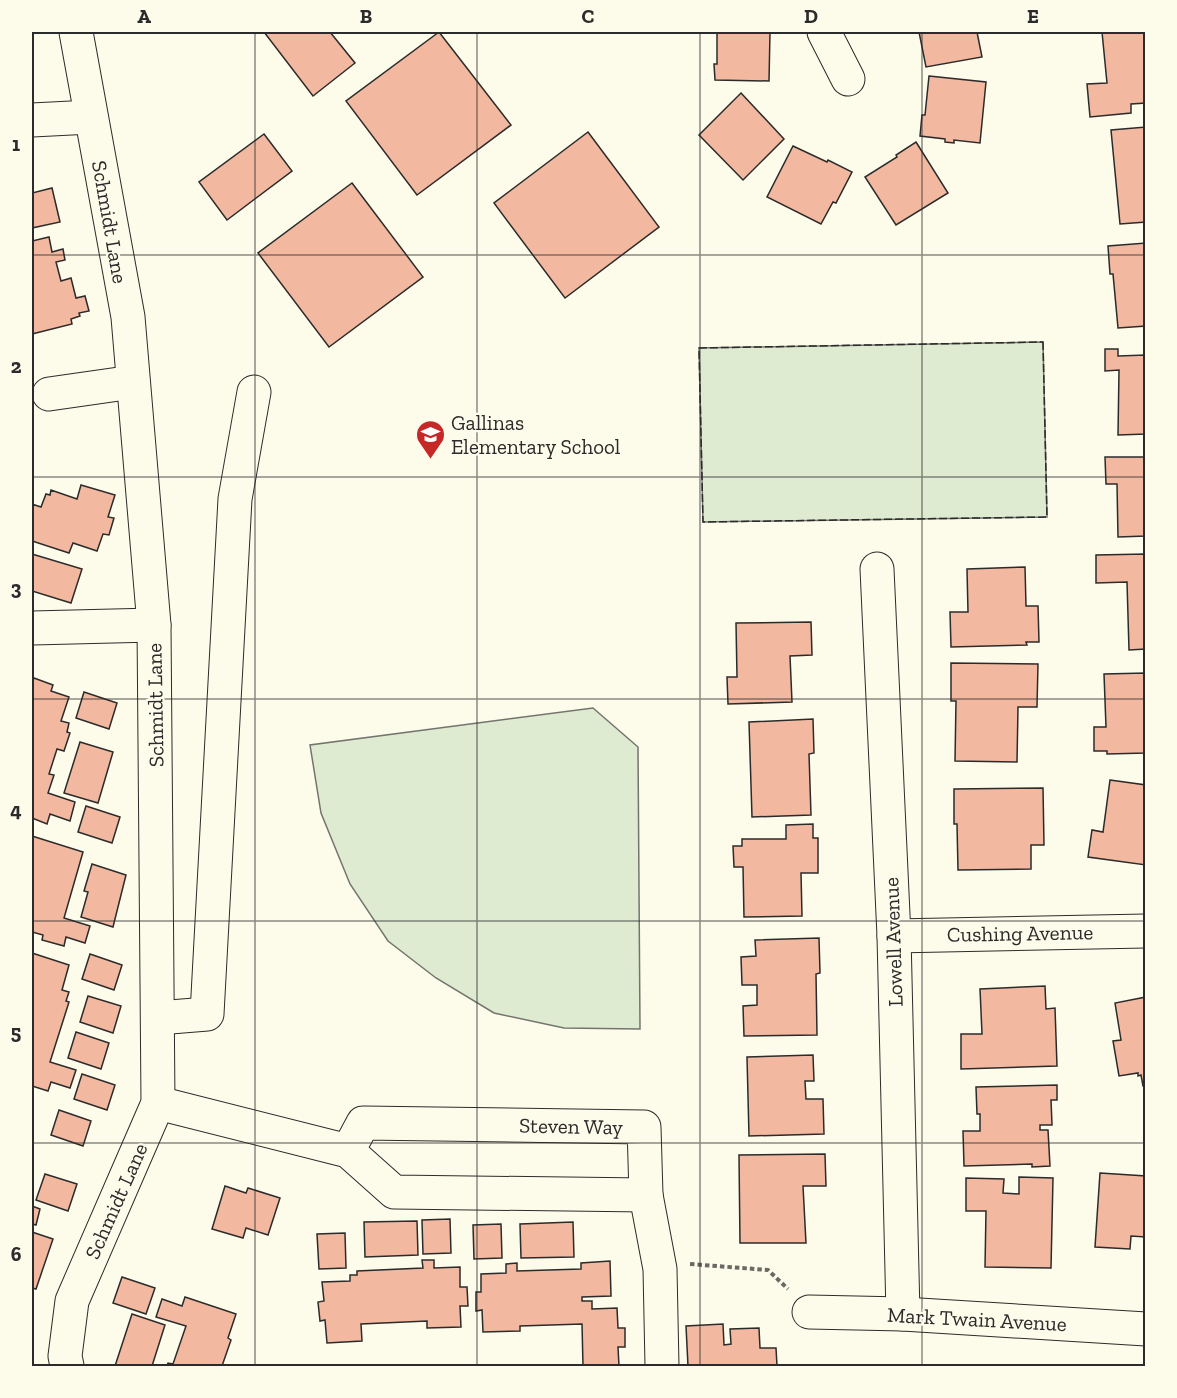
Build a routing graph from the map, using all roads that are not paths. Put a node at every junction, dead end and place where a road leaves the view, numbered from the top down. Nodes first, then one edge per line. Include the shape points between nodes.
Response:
1 (76, 32) edge
2 (824, 32) edge
3 (848, 79) dead end
4 (91, 117) junction
5 (32, 120) edge
6 (133, 382) junction
7 (255, 392) dead end
8 (49, 394) dead end
9 (877, 569) dead end
10 (154, 625) junction
11 (32, 628) edge
12 (1146, 931) edge
13 (894, 936) junction
14 (158, 1018) junction
15 (158, 1103) junction
16 (348, 1151) junction
17 (646, 1195) junction
18 (809, 1312) road end
19 (903, 1314) junction
20 (1146, 1329) edge
21 (67, 1366) edge
22 (662, 1366) edge

1 - 4 street, Schmidt Lane
2 - 3 street
4 - 5 street
4 - 6 street, Schmidt Lane via 128,317
6 - 8 street
6 - 10 street, Schmidt Lane
7 - 14 street via 235,499 207,1014
9 - 13 street, Lowell Avenue
10 - 11 street
10 - 14 street, Schmidt Lane
12 - 13 street, Cushing Avenue
13 - 19 street, Lowell Avenue
14 - 15 street, Schmidt Lane
15 - 16 street
15 - 21 street, Schmidt Lane via 72,1301
16 - 17 street via 394,1192
16 - 17 street, Steven Way via 363,1123 644,1127
17 - 22 street via 660,1269
18 - 19 street, Mark Twain Avenue
19 - 20 street, Mark Twain Avenue

